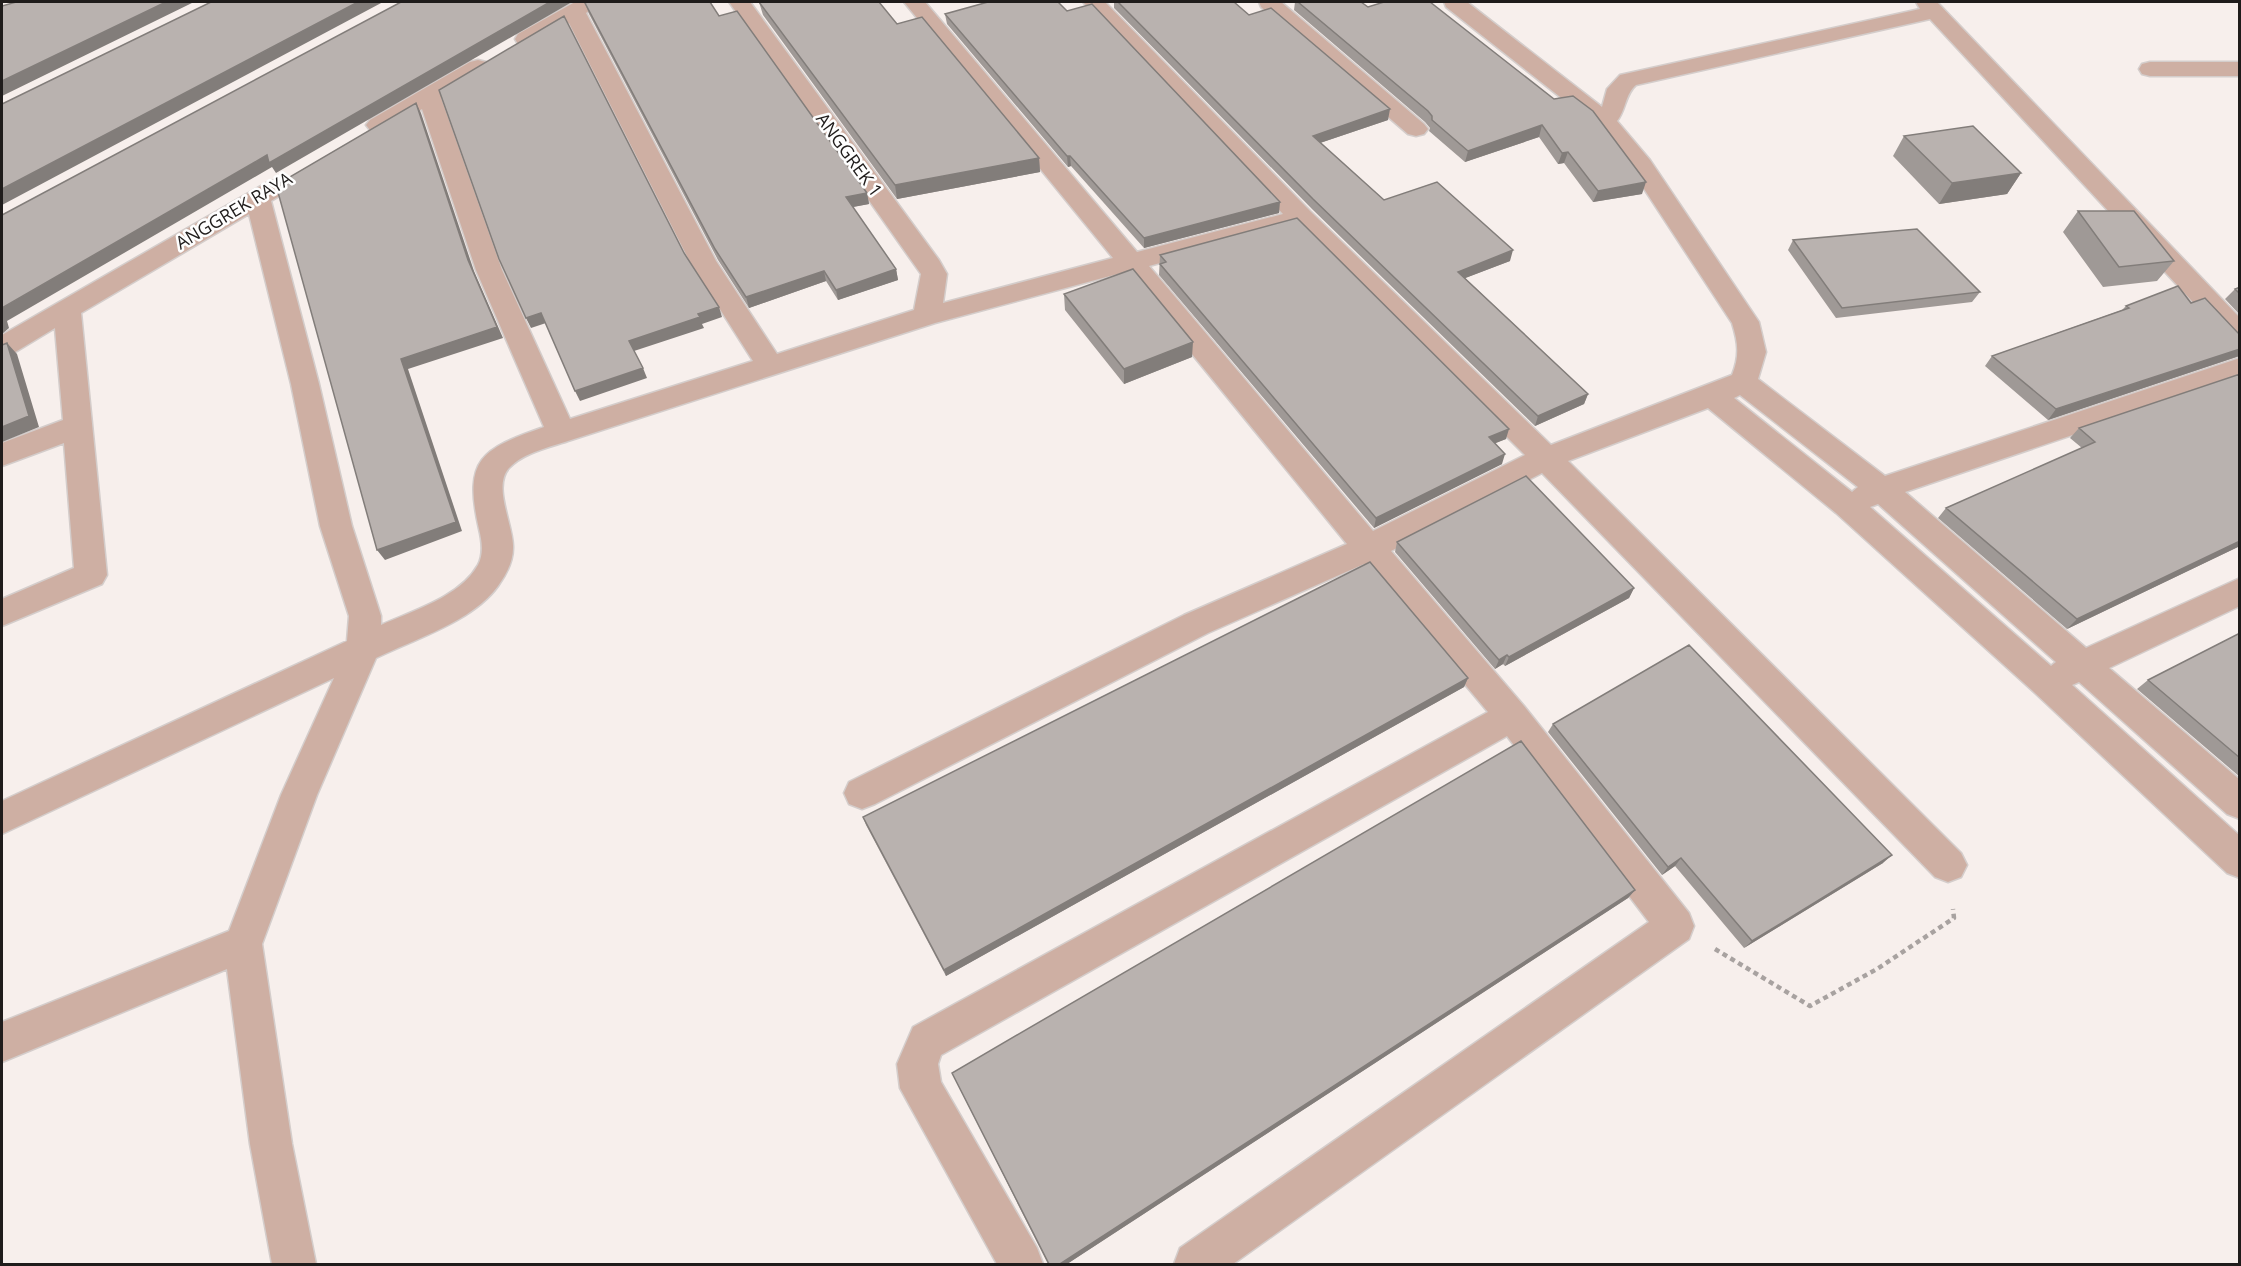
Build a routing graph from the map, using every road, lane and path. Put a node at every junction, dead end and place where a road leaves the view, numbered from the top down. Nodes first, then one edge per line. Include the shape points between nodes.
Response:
1 (738, 2) edge
2 (914, 2) edge
3 (1094, 2) edge
4 (1269, 2) edge
5 (1454, 2) edge
6 (581, 6) edge
7 (1930, 7) edge
8 (2150, 69) dead end
9 (2240, 69) edge
10 (429, 96) junction
11 (1605, 121) junction
12 (1416, 129) dead end
13 (356, 138) edge
14 (297, 174) edge
15 (258, 198) junction
16 (1301, 217) junction
17 (1132, 263) junction
18 (67, 309) junction
19 (927, 316) junction
20 (2240, 335) edge
21 (2, 347) edge
22 (769, 364) junction
23 (2240, 368) edge
24 (1743, 382) junction
25 (1712, 396) junction
26 (78, 426) junction
27 (561, 432) junction
28 (2, 455) edge
29 (1546, 458) junction
30 (1881, 489) junction
31 (1847, 505) junction
32 (1369, 548) junction
33 (2240, 591) edge
34 (2, 613) edge
35 (363, 650) junction
36 (2082, 664) junction
37 (2047, 683) junction
38 (1512, 716) junction
39 (861, 793) dead end
40 (2240, 803) edge
41 (2, 818) edge
42 (2240, 861) edge
43 (1948, 865) joint
44 (1675, 926) junction
45 (243, 944) junction
46 (2, 1042) edge
47 (294, 1264) edge
48 (1021, 1264) edge
49 (1196, 1264) edge

1 - 19 street, ANGGREK 1 via 930,266 934,274
2 - 17 street
3 - 16 street
4 - 12 street
5 - 11 street
6 - 10 street
6 - 22 street via 703,262
7 - 11 street via 1628,80 1621,85 1613,112
7 - 20 street
8 - 9 street
10 - 13 street
10 - 27 street via 489,270
11 - 24 street via 1641,165 1745,322 1754,345 1753,361
14 - 15 street, ANGGREK RAYA
15 - 18 street, ANGGREK RAYA
15 - 35 street via 336,526 365,616
16 - 17 street
16 - 29 street
17 - 19 street
17 - 32 street
18 - 21 street, ANGGREK RAYA
18 - 26 street
19 - 22 street
22 - 27 street
23 - 30 street
24 - 25 street
24 - 30 street
25 - 29 street
25 - 31 street
26 - 28 street
26 - 34 street via 91,575
27 - 35 street via 497,462 489,478 487,495 498,554 477,590 456,605
29 - 32 street
29 - 43 street
30 - 31 street
30 - 36 street
31 - 37 street
32 - 38 street
32 - 39 street via 1196,624
33 - 36 street
35 - 41 street
35 - 45 street via 299,795
36 - 37 street
36 - 40 street
37 - 42 street
38 - 44 street
38 - 48 street via 927,1041 917,1064 921,1088
43 - 44 path via 1954,918 1877,969 1810,1006
44 - 49 street
45 - 46 street
45 - 47 street via 271,1144

